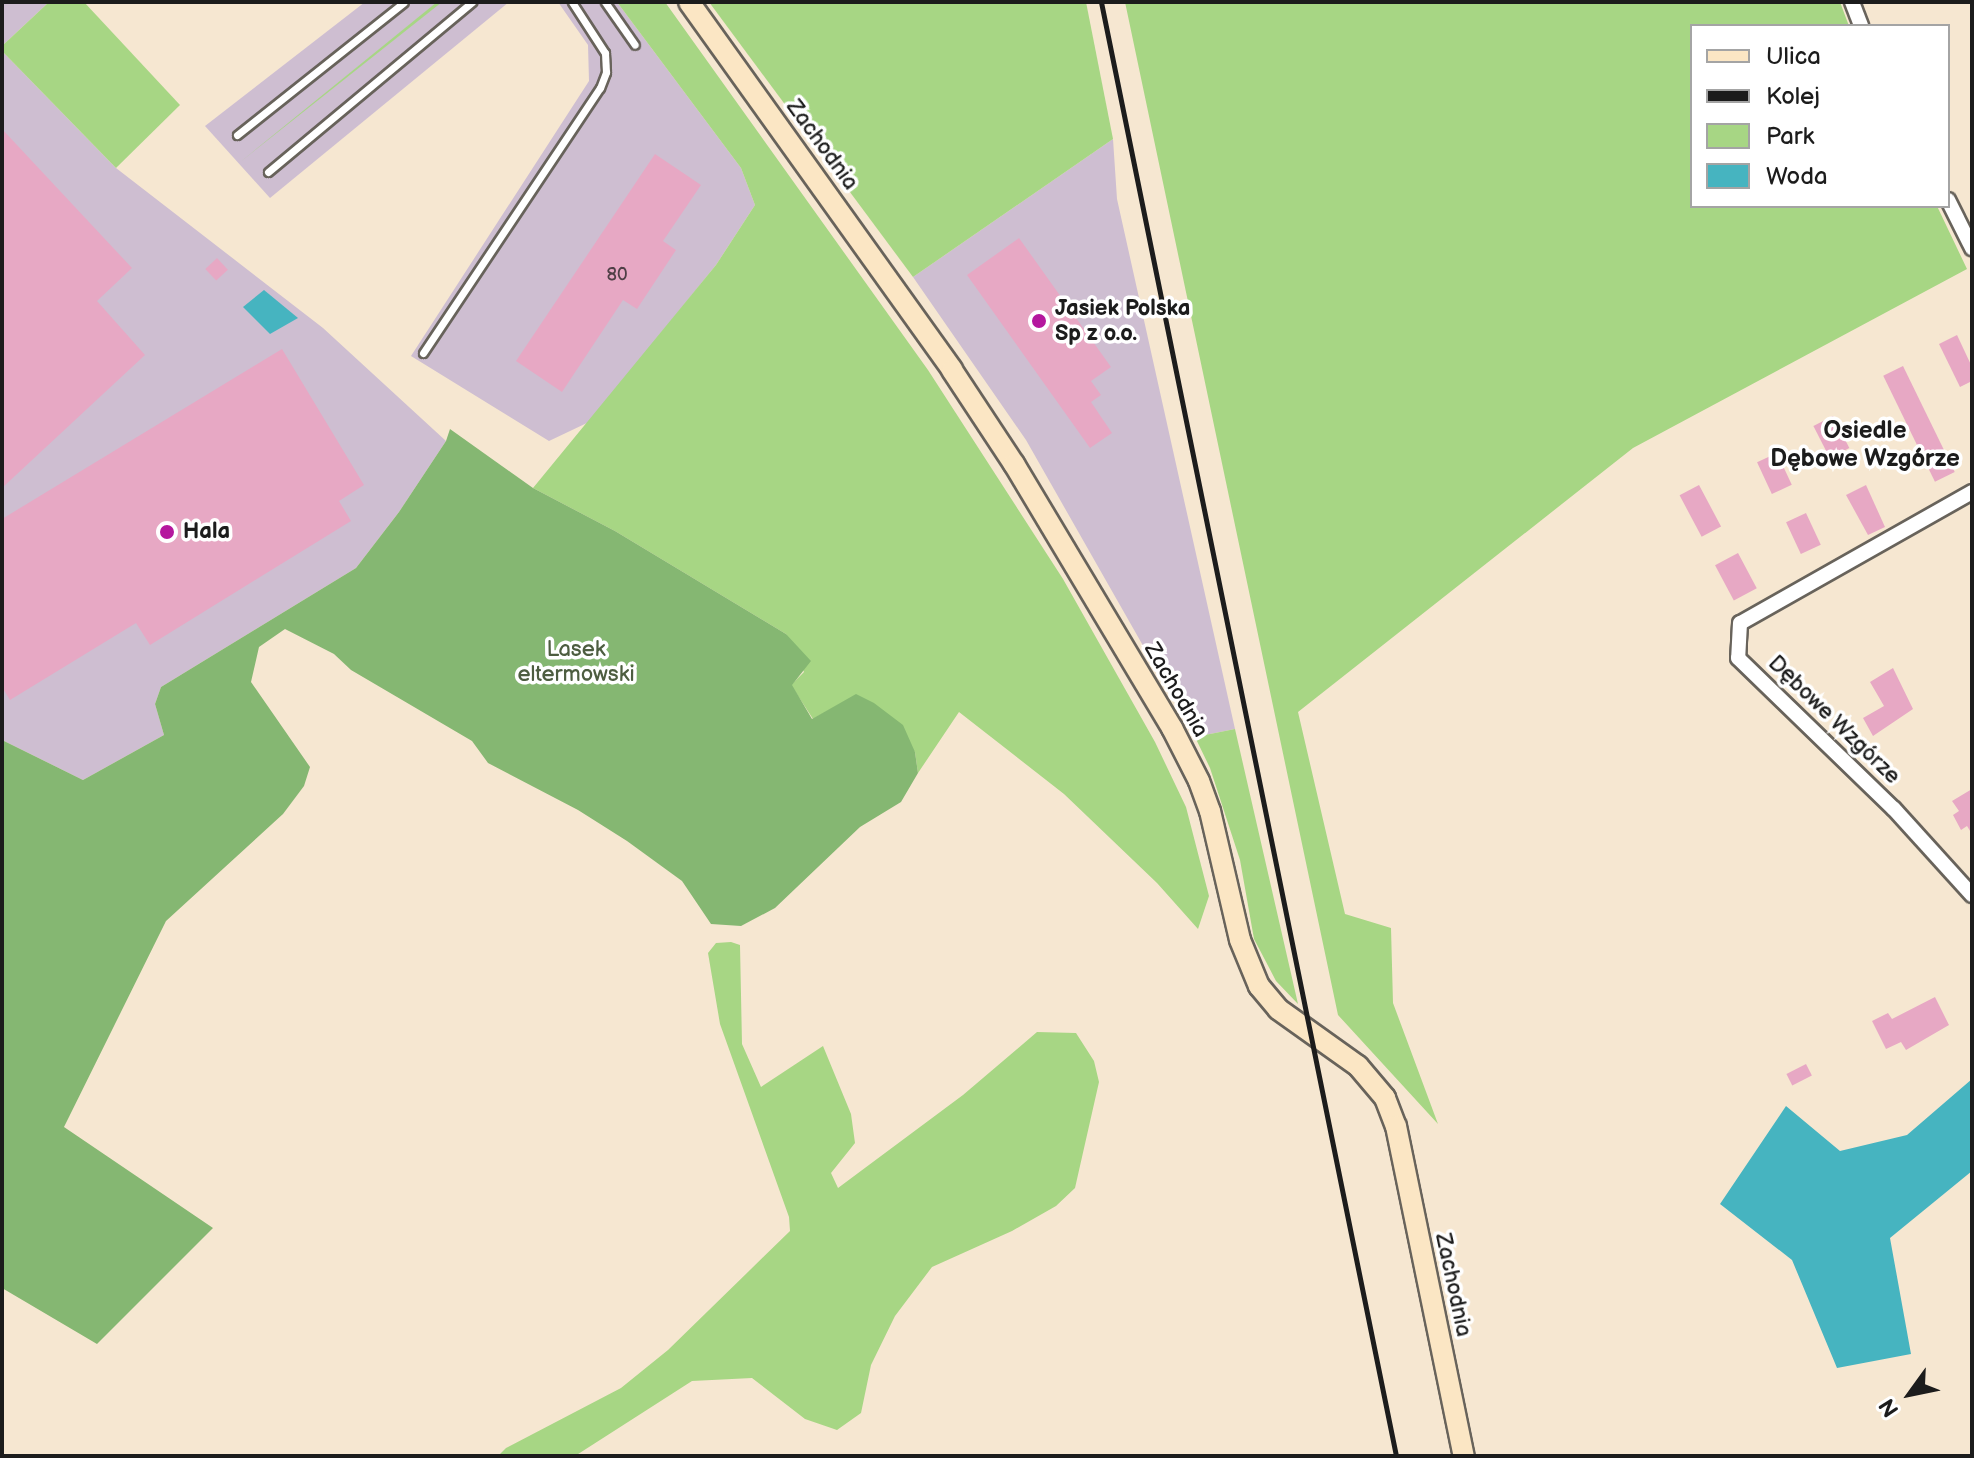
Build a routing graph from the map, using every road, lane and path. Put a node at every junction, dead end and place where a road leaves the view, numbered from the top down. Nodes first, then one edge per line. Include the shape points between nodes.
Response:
1 (404, 2) edge
2 (472, 2) edge
3 (572, 2) edge
4 (605, 2) edge
5 (689, 2) edge
6 (1852, 2) edge
7 (1860, 24) edge
8 (635, 45) dead end
9 (237, 135) dead end
10 (268, 172) dead end
11 (1950, 204) edge
12 (1972, 248) edge
13 (423, 353) dead end
14 (1972, 492) edge
15 (1972, 895) edge
16 (1464, 1456) edge

1 - 9 lane
2 - 10 lane
3 - 13 lane via 605,53 600,88
4 - 8 lane
5 - 16 street, Zachodnia via 952,370 1172,728 1210,811 1240,940 1259,986 1278,1009 1358,1066 1385,1098 1396,1126
6 - 7 street
11 - 12 street
14 - 15 street, Dębowe Wzgórze via 1740,623 1738,658 1894,809

